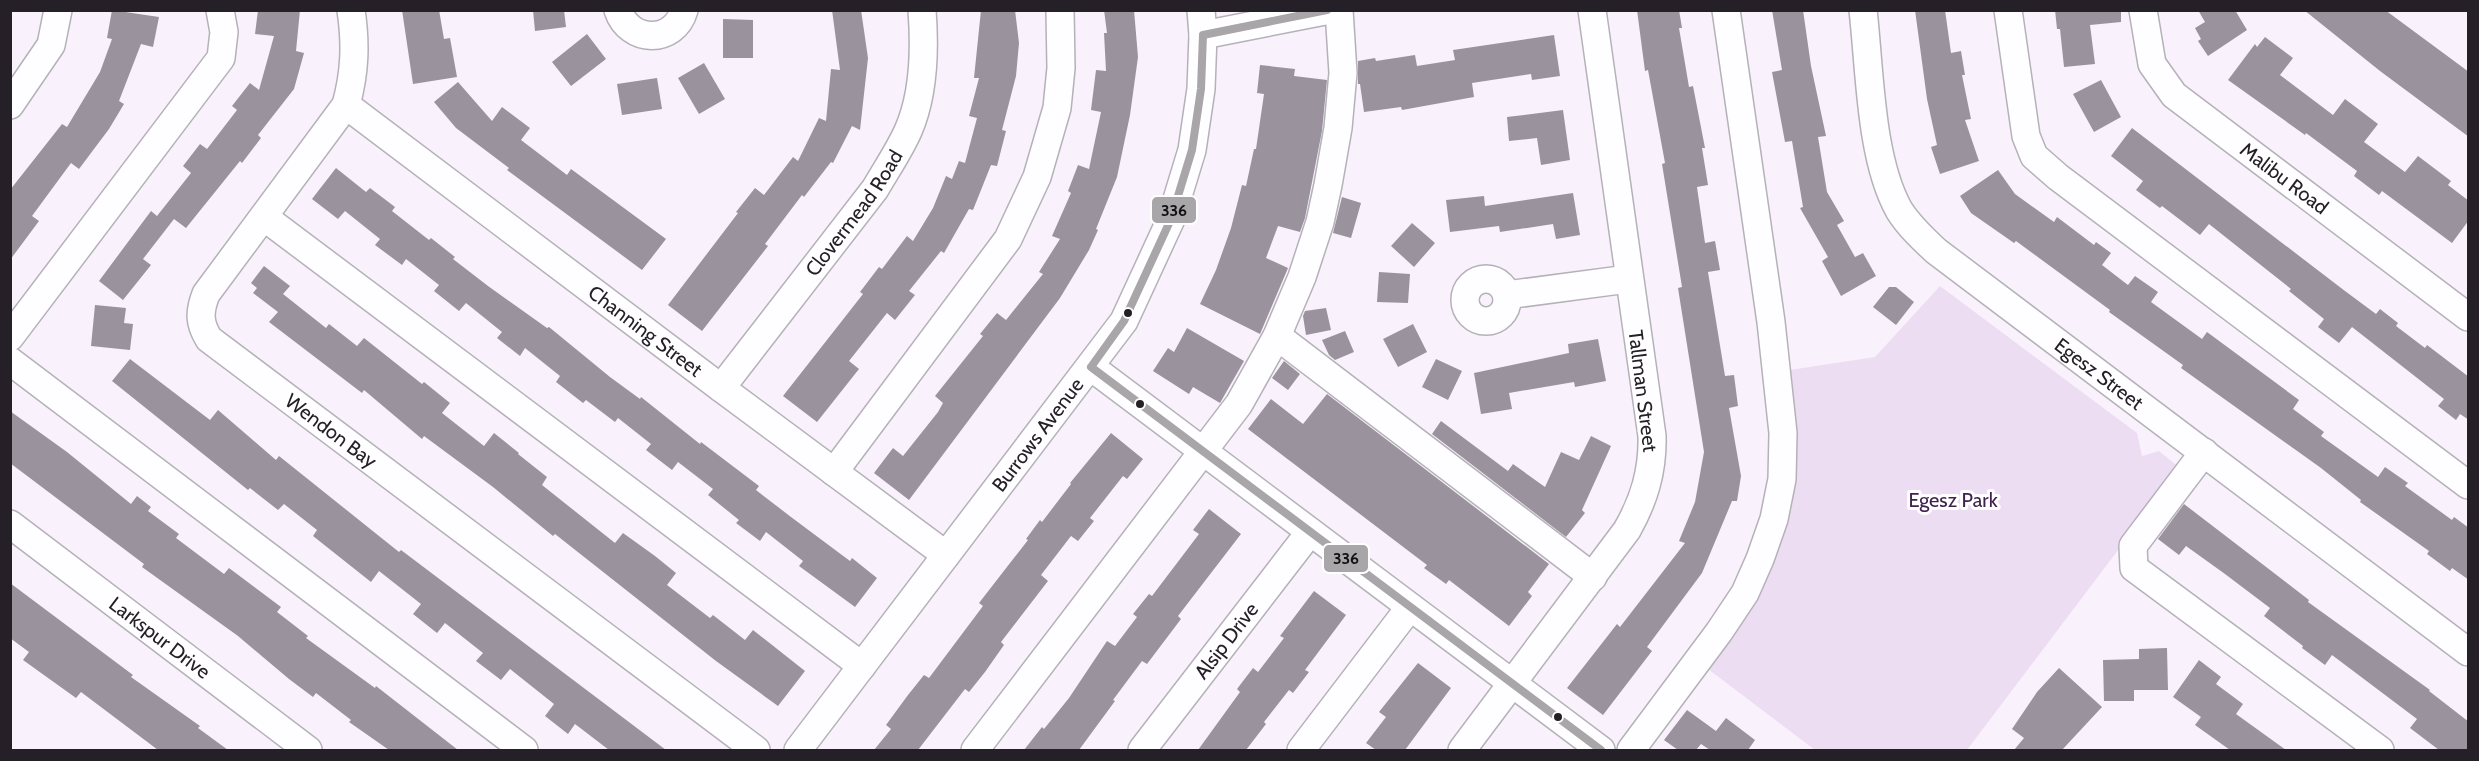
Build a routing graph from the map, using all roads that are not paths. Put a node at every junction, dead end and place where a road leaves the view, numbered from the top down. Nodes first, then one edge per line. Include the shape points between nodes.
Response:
1 (58, 10) edge
2 (220, 10) edge
3 (351, 10) edge
4 (618, 10) edge
5 (684, 10) edge
6 (922, 10) edge
7 (1060, 10) edge
8 (1330, 10) edge
9 (1339, 10) edge
10 (1593, 10) edge
11 (1726, 10) edge
12 (1863, 10) edge
13 (2008, 10) edge
14 (2143, 10) edge
15 (1202, 22) edge
16 (10, 105) edge
17 (346, 105) junction
18 (264, 217) junction
19 (1628, 279) junction
20 (1507, 295) dead end
21 (2469, 317) edge
22 (1277, 336) junction
23 (10, 337) edge
24 (10, 361) edge
25 (1091, 367) junction
26 (721, 388) junction
27 (1202, 450) junction
28 (2204, 452) junction
29 (834, 472) junction
30 (2469, 485) edge
31 (10, 524) edge
32 (1310, 531) junction
33 (946, 555) junction
34 (1593, 576) junction
35 (1410, 607) junction
36 (2469, 652) edge
37 (861, 666) junction
38 (1512, 683) junction
39 (308, 750) edge
40 (524, 750) edge
41 (756, 750) edge
42 (798, 750) edge
43 (975, 750) edge
44 (1142, 750) edge
45 (1301, 750) edge
46 (1462, 750) edge
47 (1601, 750) edge
48 (1631, 750) edge
49 (2380, 750) edge

1 - 16 street via 51,45
2 - 23 street via 224,32 221,58
3 - 17 street, Wendon Bay via 354,68
4 - 5 street via 627,26 640,35 650,36 670,31
6 - 26 street, Clovermead Road via 924,44 916,103 909,129 894,158 875,189
7 - 29 street via 1058,108 1040,167 1012,230
8 - 15 street
9 - 22 street via 1343,73 1328,185 1302,277
10 - 19 street, Tallman Street
11 - 48 street via 1772,321 1783,433 1782,479 1774,519 1744,593
12 - 28 street, Egesz Street via 1879,156 1900,211 1913,228 1936,251
13 - 30 street via 2026,136 2034,156
14 - 21 street, Malibu Road via 2152,64 2174,95
15 - 25 street, Burrows Avenue via 1201,89 1192,150 1171,219 1124,321
17 - 18 street, Wendon Bay
17 - 26 street, Channing Street
18 - 37 street
18 - 41 street, Wendon Bay via 206,294 200,317 209,339
19 - 20 street
19 - 34 street, Tallman Street via 1653,460 1639,508
22 - 27 street via 1239,404
22 - 34 street
24 - 40 street
25 - 27 street
25 - 33 street, Burrows Avenue
26 - 29 street, Channing Street
27 - 32 street
27 - 43 street
28 - 36 street, Egesz Street
28 - 49 street via 2133,546 2134,568
29 - 33 street, Channing Street
31 - 39 street, Larkspur Drive
32 - 35 street
32 - 44 street, Alsip Drive
33 - 37 street, Burrows Avenue
34 - 38 street, Tallman Street
35 - 38 street
35 - 45 street
37 - 42 street, Burrows Avenue
38 - 46 street, Tallman Street
38 - 47 street

